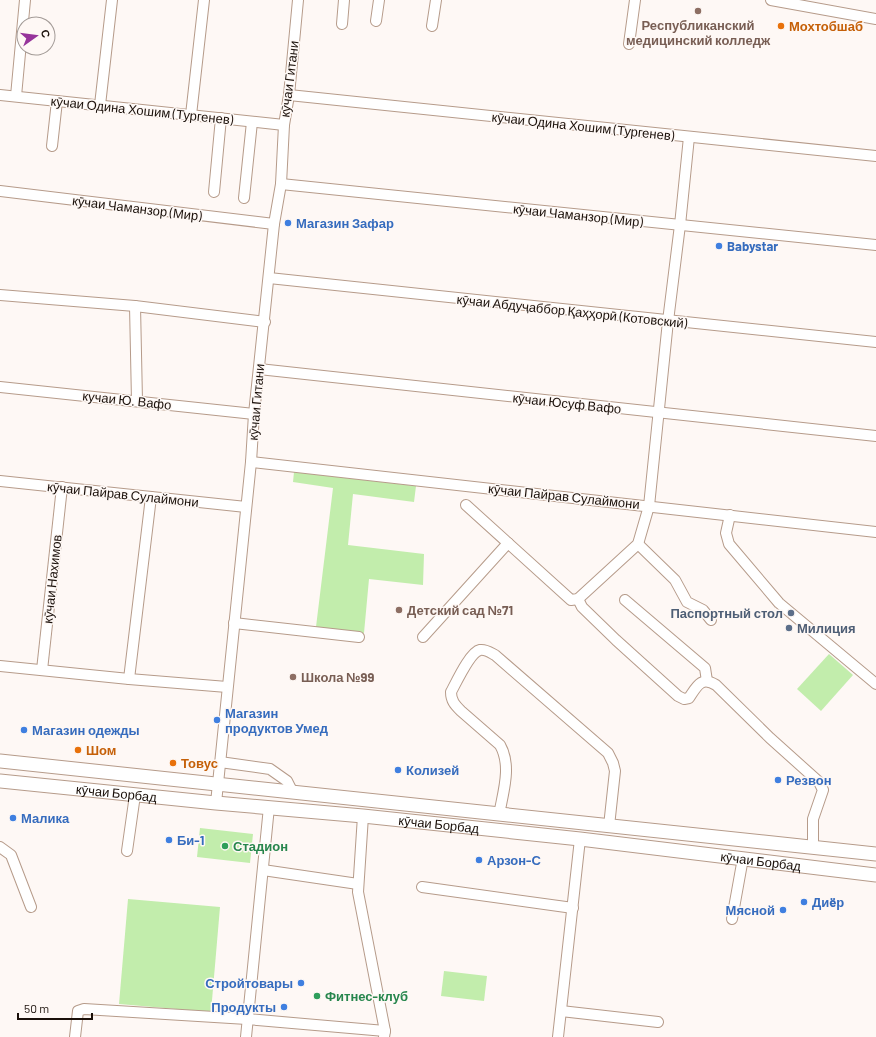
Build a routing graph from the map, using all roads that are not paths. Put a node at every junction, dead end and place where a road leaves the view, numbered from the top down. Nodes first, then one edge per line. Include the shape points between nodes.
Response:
1 (25, 0) edge
2 (112, 0) edge
3 (204, 0) edge
4 (298, 0) edge
5 (344, 0) edge
6 (378, 0) edge
7 (436, 0) edge
8 (635, 0) edge
9 (772, 0) edge
10 (876, 19) edge
11 (376, 21) dead end
12 (342, 24) dead end
13 (432, 26) dead end
14 (629, 44) dead end
15 (0, 95) edge
16 (289, 95) junction
17 (16, 96) junction
18 (57, 101) junction
19 (100, 106) junction
20 (190, 115) junction
21 (221, 118) junction
22 (252, 122) junction
23 (284, 125) junction
24 (689, 137) junction
25 (52, 146) dead end
26 (876, 156) edge
27 (281, 184) junction
28 (0, 191) edge
29 (214, 192) dead end
30 (244, 198) dead end
31 (274, 224) junction
32 (680, 225) junction
33 (876, 245) edge
34 (269, 278) junction
35 (0, 295) edge
36 (135, 306) junction
37 (668, 321) junction
38 (264, 322) junction
39 (876, 342) edge
40 (259, 369) junction
41 (0, 387) edge
42 (137, 401) junction
43 (659, 413) junction
44 (254, 414) junction
45 (876, 436) edge
46 (251, 462) junction
47 (0, 482) edge
48 (62, 487) junction
49 (151, 497) junction
50 (466, 504) dead end
51 (649, 506) junction
52 (246, 508) junction
53 (730, 515) junction
54 (876, 532) edge
55 (508, 543) junction
56 (638, 544) junction
57 (578, 599) junction
58 (625, 600) dead end
59 (712, 620) dead end
60 (234, 623) junction
61 (359, 637) dead end
62 (423, 637) dead end
63 (0, 666) edge
64 (42, 670) junction
65 (129, 679) junction
66 (707, 681) junction
67 (876, 684) edge
68 (227, 687) junction
69 (0, 761) edge
70 (220, 762) junction
71 (0, 781) edge
72 (218, 785) junction
73 (293, 793) junction
74 (135, 795) junction
75 (216, 803) junction
76 (269, 807) junction
77 (499, 815) junction
78 (363, 816) junction
79 (609, 826) junction
80 (580, 839) junction
81 (876, 844) edge
82 (0, 847) edge
83 (813, 847) junction
84 (127, 851) dead end
85 (840, 851) junction
86 (876, 854) edge
87 (743, 858) junction
88 (263, 870) junction
89 (843, 871) junction
90 (876, 875) edge
91 (358, 884) junction
92 (876, 884) edge
93 (422, 887) dead end
94 (30, 907) dead end
95 (573, 908) junction
96 (732, 919) dead end
97 (561, 1011) junction
98 (247, 1019) junction
99 (658, 1022) dead end
100 (385, 1034) edge
101 (75, 1037) edge
102 (246, 1037) edge
103 (558, 1037) edge

1 - 17 street
2 - 19 street
3 - 20 street
4 - 16 street, кӯчаи Гитани
5 - 12 street
6 - 11 street
7 - 13 street
8 - 14 street
9 - 10 street
15 - 17 street, кӯчаи Одина Хошим (Тургенев)
16 - 23 street, кӯчаи Гитани
16 - 24 street, кӯчаи Одина Хошим (Тургенев)
17 - 18 street, кӯчаи Одина Хошим (Тургенев)
18 - 19 street, кӯчаи Одина Хошим (Тургенев)
18 - 25 street
19 - 20 street, кӯчаи Одина Хошим (Тургенев)
20 - 21 street, кӯчаи Одина Хошим (Тургенев)
21 - 22 street, кӯчаи Одина Хошим (Тургенев)
21 - 29 street
22 - 23 street, кӯчаи Одина Хошим (Тургенев)
22 - 30 street
23 - 27 street, кӯчаи Гитани
24 - 26 street, кӯчаи Одина Хошим (Тургенев)
24 - 32 street
27 - 31 street, кӯчаи Гитани
27 - 32 street, кӯчаи Чаманзор (Мир)
28 - 31 street, кӯчаи Чаманзор (Мир)
31 - 34 street, кӯчаи Гитани
32 - 33 street, кӯчаи Чаманзор (Мир)
32 - 37 street
34 - 37 street, кӯчаи Абдуҷаббор Қаҳҳорӣ (Котовский)
34 - 38 street, кӯчаи Гитани
35 - 36 street
36 - 38 street
36 - 42 street
37 - 39 street, кӯчаи Абдуҷаббор Қаҳҳорӣ (Котовский)
37 - 43 street
38 - 40 street, кӯчаи Гитани
40 - 43 street, кӯчаи Юсуф Вафо
40 - 44 street, кӯчаи Гитани
41 - 42 street, кучаи Ю. Вафо
42 - 44 street, кучаи Ю. Вафо
43 - 45 street, кӯчаи Юсуф Вафо
43 - 51 street
44 - 46 street, кӯчаи Гитани
46 - 51 street, кӯчаи Пайрав Сулаймони
46 - 52 street, кӯчаи Гитани
47 - 48 street, кӯчаи Пайрав Сулаймони
48 - 49 street, кӯчаи Пайрав Сулаймони
48 - 64 street, кӯчаи Нахимов
49 - 52 street, кӯчаи Пайрав Сулаймони
49 - 65 street
50 - 55 street
51 - 53 street, кӯчаи Пайрав Сулаймони
51 - 56 street
52 - 60 street, кӯчаи Гитани
53 - 54 street, кӯчаи Пайрав Сулаймони
53 - 67 street via 726,533 729,544 779,603
55 - 57 street via 571,600
55 - 62 street
56 - 57 street
56 - 59 street via 675,580 687,602 703,610
57 - 66 street via 582,607 616,640 678,696 689,698 698,685
58 - 66 street via 705,668
60 - 61 street
60 - 68 street, кӯчаи Гитани
63 - 64 street
64 - 65 street
65 - 68 street
66 - 83 street via 722,690 822,786 823,790 813,819
68 - 70 street, кӯчаи Гитани
69 - 72 main road, кӯчаи Борбад
70 - 72 street, кӯчаи Гитани
70 - 73 street via 270,769 287,781
71 - 74 main road, кӯчаи Борбад
72 - 73 main road, кӯчаи Борбад
72 - 75 street, кӯчаи Гитани
73 - 77 main road, кӯчаи Борбад
74 - 75 main road, кӯчаи Борбад
74 - 84 street
75 - 76 main road, кӯчаи Борбад
76 - 78 main road, кӯчаи Борбад
76 - 88 street
77 - 79 main road, кӯчаи Борбад
77 - 79 street via 507,768 504,752 500,745 458,708 451,697 451,692 470,658 481,650 495,655 608,753 615,771
78 - 80 main road, кӯчаи Борбад
78 - 91 street
79 - 83 main road, кӯчаи Борбад
80 - 87 main road, кӯчаи Борбад
80 - 95 street
81 - 85 main road
82 - 94 street via 11,855
83 - 85 main road, кӯчаи Борбад
85 - 86 main road, кӯчаи Борбад
87 - 89 main road, кӯчаи Борбад
87 - 96 street
88 - 91 street
88 - 98 street
89 - 90 main road, кӯчаи Борбад
89 - 92 main road
91 - 100 street
93 - 95 street
95 - 97 street
97 - 99 street
97 - 103 street
98 - 100 street
98 - 101 street via 84,1009 78,1011
98 - 102 street

